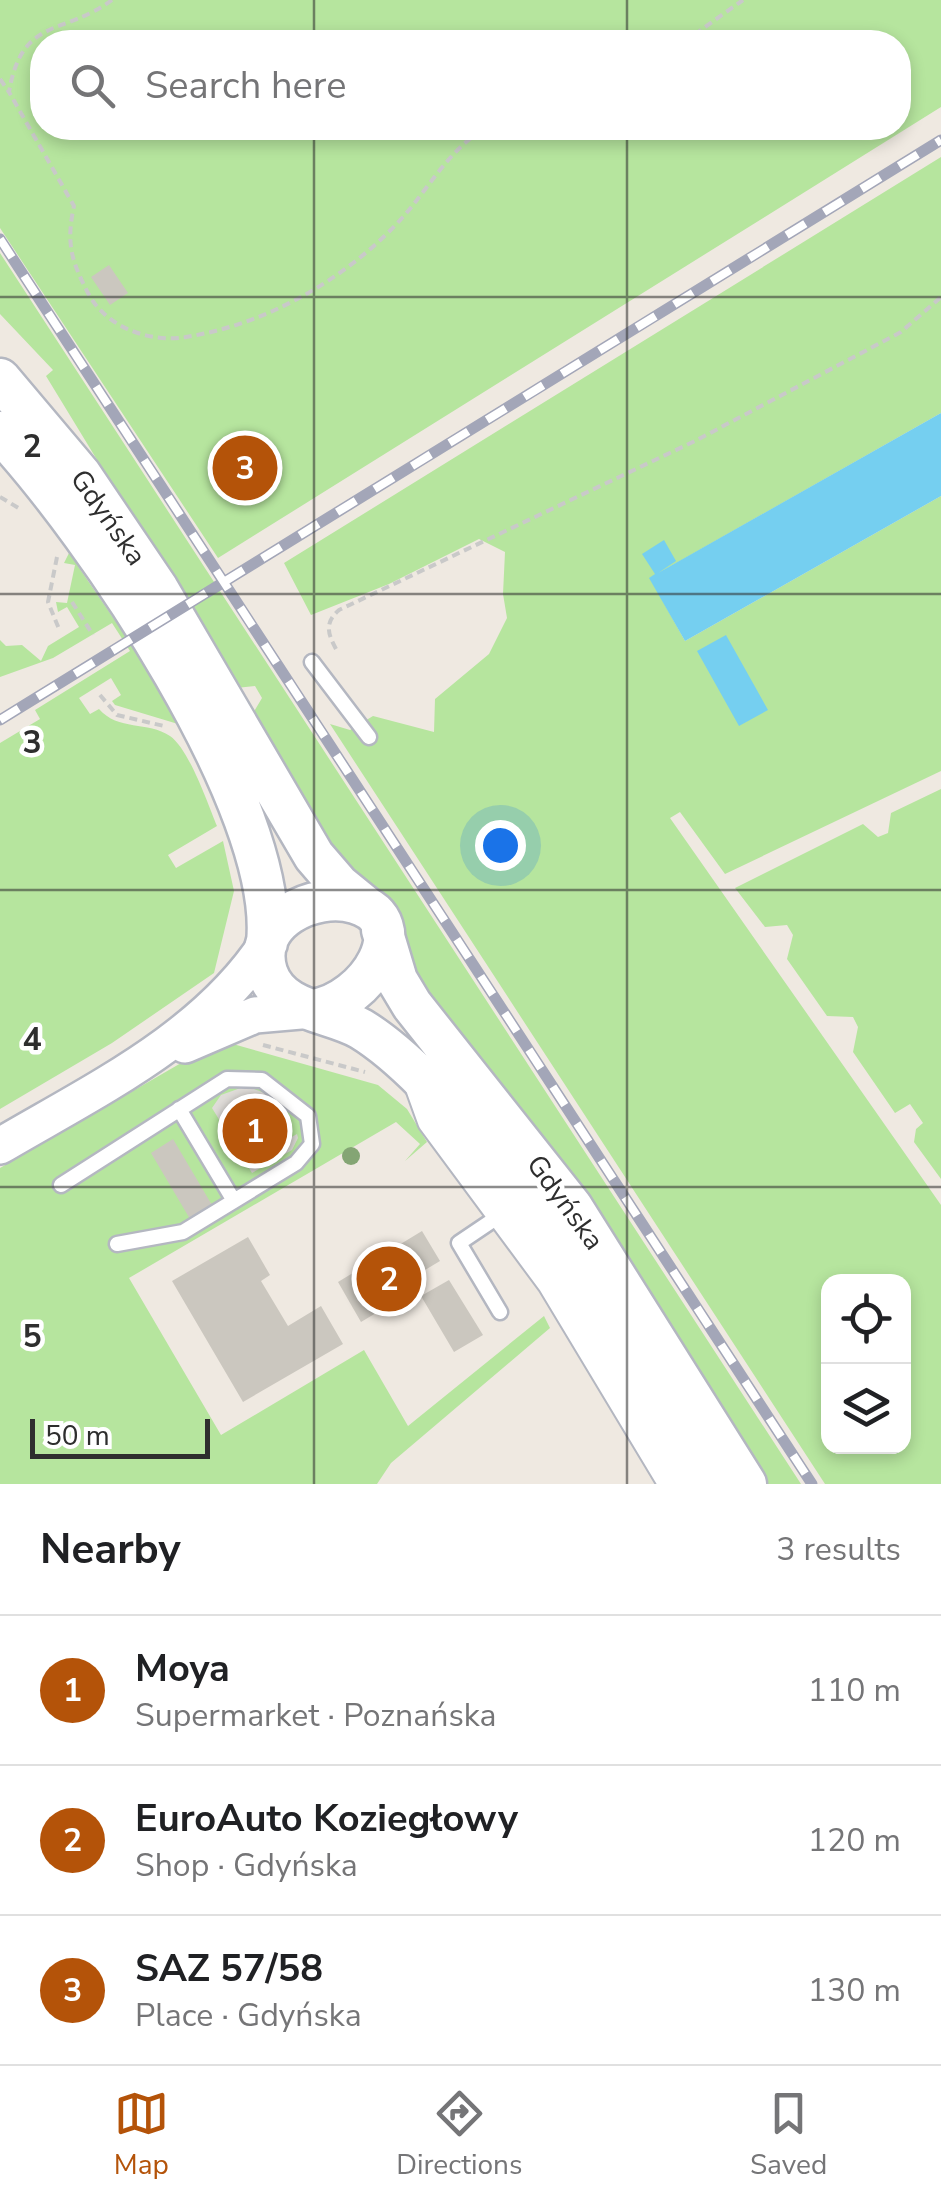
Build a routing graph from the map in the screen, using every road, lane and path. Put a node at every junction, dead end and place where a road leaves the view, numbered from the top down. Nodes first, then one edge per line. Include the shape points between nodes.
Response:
1 (112, 0) edge
2 (743, 0) edge
3 (43, 30) edge
4 (701, 30) edge
5 (30, 41) edge
6 (0, 79) edge
7 (8, 92) junction
8 (30, 130) edge
9 (36, 140) edge
10 (470, 140) edge
11 (941, 296) edge
12 (0, 379) edge
13 (0, 432) edge
14 (0, 495) edge
15 (27, 514) dead end
16 (55, 550) dead end
17 (72, 602) dead end
18 (59, 629) dead end
19 (93, 635) dead end
20 (336, 649) dead end
21 (312, 662) dead end
22 (100, 695) dead end
23 (176, 731) dead end
24 (369, 737) dead end
25 (376, 919) junction
26 (267, 943) junction
27 (312, 1010) junction
28 (252, 1042) dead end
29 (138, 1065) junction
30 (392, 1072) junction
31 (180, 1109) junction
32 (0, 1146) edge
33 (61, 1184) dead end
34 (234, 1201) junction
35 (503, 1213) junction
36 (117, 1244) dead end
37 (500, 1312) dead end
38 (673, 1484) edge
39 (707, 1484) edge
40 (746, 1484) edge

1 - 3 path via 93,14
2 - 4 path
5 - 7 path via 14,65
6 - 7 path
7 - 8 path
9 - 10 path via 74,206 67,238 92,300 137,334 168,340 220,332 286,306 349,265 401,219
11 - 20 path via 902,332 695,441 339,610 328,634
12 - 25 main road, Gdyńska via 81,474 158,589 314,856
13 - 26 main road, Gdyńska via 100,562 232,784 264,874
14 - 15 path
16 - 18 path via 48,602
17 - 19 path
21 - 24 lane
22 - 23 path via 118,716
25 - 26 main road via 352,902 308,903 279,923
25 - 27 main road via 381,953 367,982 346,1000
25 - 40 main road, Gdyńska via 412,1005 581,1219
26 - 27 main road via 273,985
26 - 29 street via 226,996
27 - 29 street via 255,1015
27 - 30 main road, Gdyńska via 365,1031
28 - 30 path
29 - 32 street
30 - 35 street
30 - 39 main road, Gdyńska via 490,1152 562,1249
31 - 33 lane
31 - 34 lane
31 - 34 lane via 227,1080 250,1076 275,1086 308,1116 314,1134 306,1156
34 - 36 lane via 183,1232
35 - 37 lane via 459,1243
35 - 38 street

